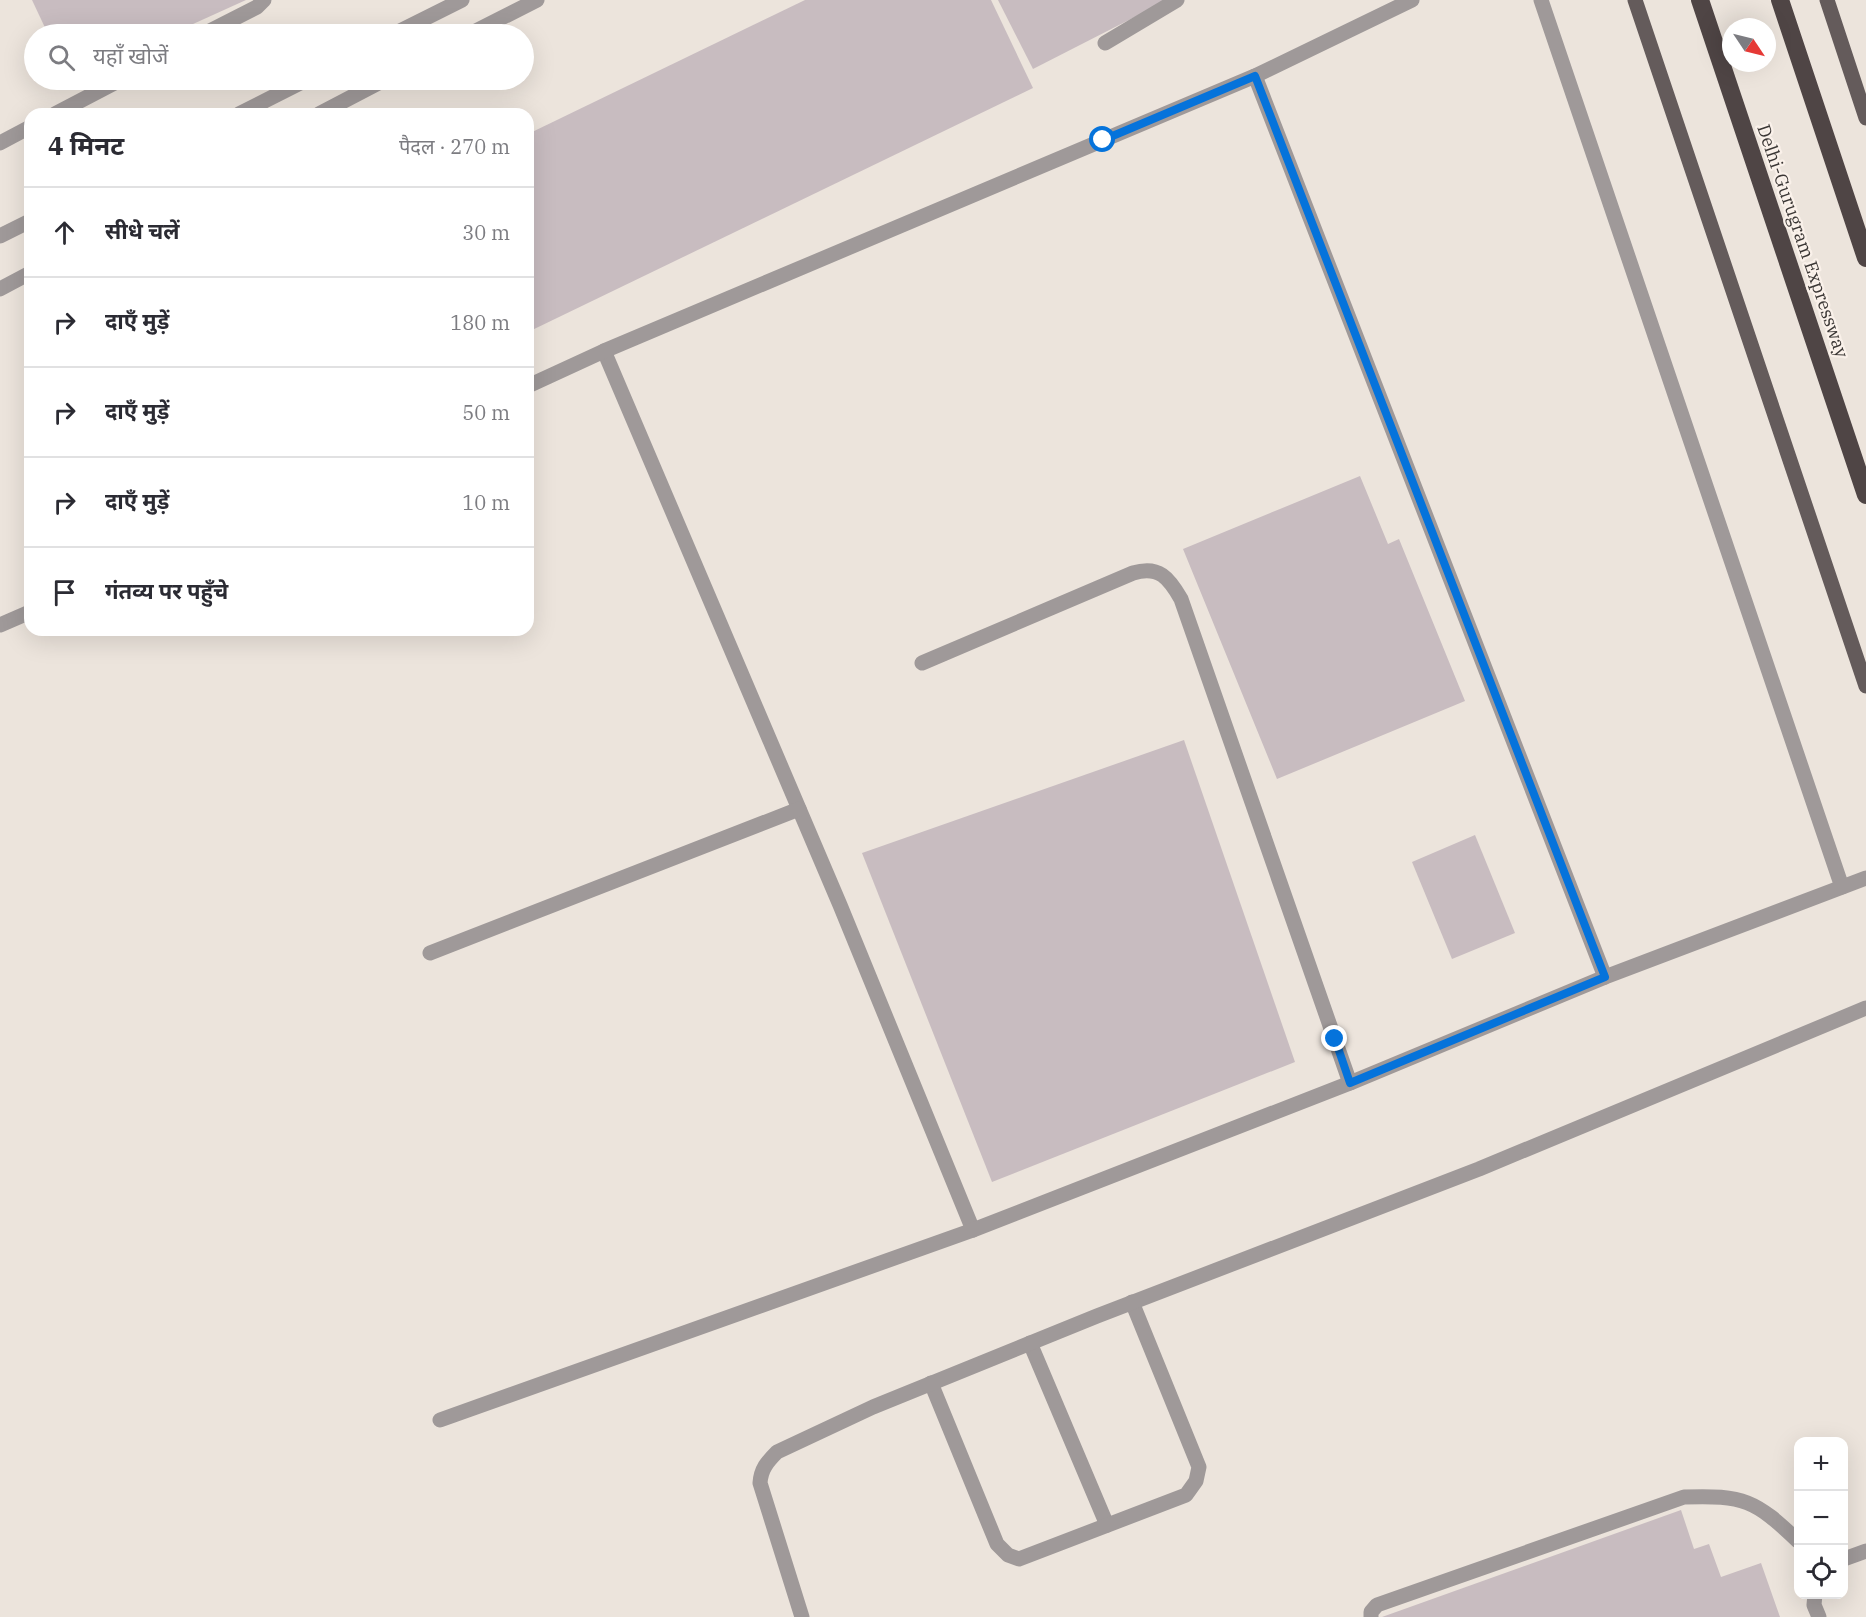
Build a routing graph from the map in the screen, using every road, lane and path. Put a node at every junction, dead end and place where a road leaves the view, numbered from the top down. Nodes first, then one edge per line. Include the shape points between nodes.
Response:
1 (264, 0) edge
2 (462, 0) edge
3 (537, 0) edge
4 (1177, 0) edge
5 (1412, 0) edge
6 (1540, 0) edge
7 (1635, 0) edge
8 (1700, 0) edge
9 (1780, 0) edge
10 (1827, 0) edge
11 (223, 24) edge
12 (414, 24) edge
13 (490, 24) edge
14 (1105, 43) dead end
15 (1255, 76) junction
16 (101, 90) edge
17 (286, 90) edge
18 (365, 90) edge
19 (66, 108) edge
20 (251, 108) edge
21 (330, 108) edge
22 (1866, 118) edge
23 (24, 130) edge
24 (0, 143) edge
25 (24, 224) edge
26 (0, 236) edge
27 (1866, 258) edge
28 (24, 276) edge
29 (0, 289) edge
30 (604, 351) junction
31 (534, 383) edge
32 (1866, 495) edge
33 (24, 615) edge
34 (0, 625) edge
35 (922, 663) dead end
36 (1866, 686) edge
37 (799, 809) junction
38 (1866, 878) edge
39 (1842, 887) junction
40 (430, 953) dead end
41 (1605, 977) junction
42 (1866, 1008) edge
43 (1350, 1083) junction
44 (973, 1230) junction
45 (1132, 1302) junction
46 (1030, 1343) junction
47 (931, 1383) junction
48 (440, 1420) dead end
49 (1107, 1525) junction
50 (1794, 1537) edge
51 (1866, 1551) edge
52 (1848, 1558) edge
53 (1815, 1599) edge
54 (802, 1617) edge
55 (1371, 1617) edge
56 (1819, 1617) edge

1 - 11 street
2 - 12 street
3 - 13 street
4 - 14 street
5 - 15 street
6 - 39 street
7 - 36 main road
8 - 32 highway, Delhi-Gurugram Expressway
9 - 27 highway
10 - 22 main road
15 - 30 street
15 - 41 street
16 - 19 street
17 - 20 street
18 - 21 street
23 - 24 street
25 - 26 street
28 - 29 street
30 - 31 street
30 - 37 street
33 - 34 street
35 - 43 street via 1133,573 1156,571 1166,577 1181,599
37 - 40 street
37 - 44 street
38 - 39 street
39 - 41 street
41 - 43 street
42 - 45 street via 1479,1169
43 - 44 street
44 - 48 street
45 - 46 street
45 - 49 street via 1199,1467 1196,1481 1186,1495
46 - 47 street
46 - 49 street
47 - 49 street via 997,1544 1008,1555 1018,1559
47 - 54 street via 777,1452 766,1462 760,1483
50 - 55 street via 1749,1501 1720,1496 1684,1497 1377,1605
51 - 52 street
53 - 56 street

